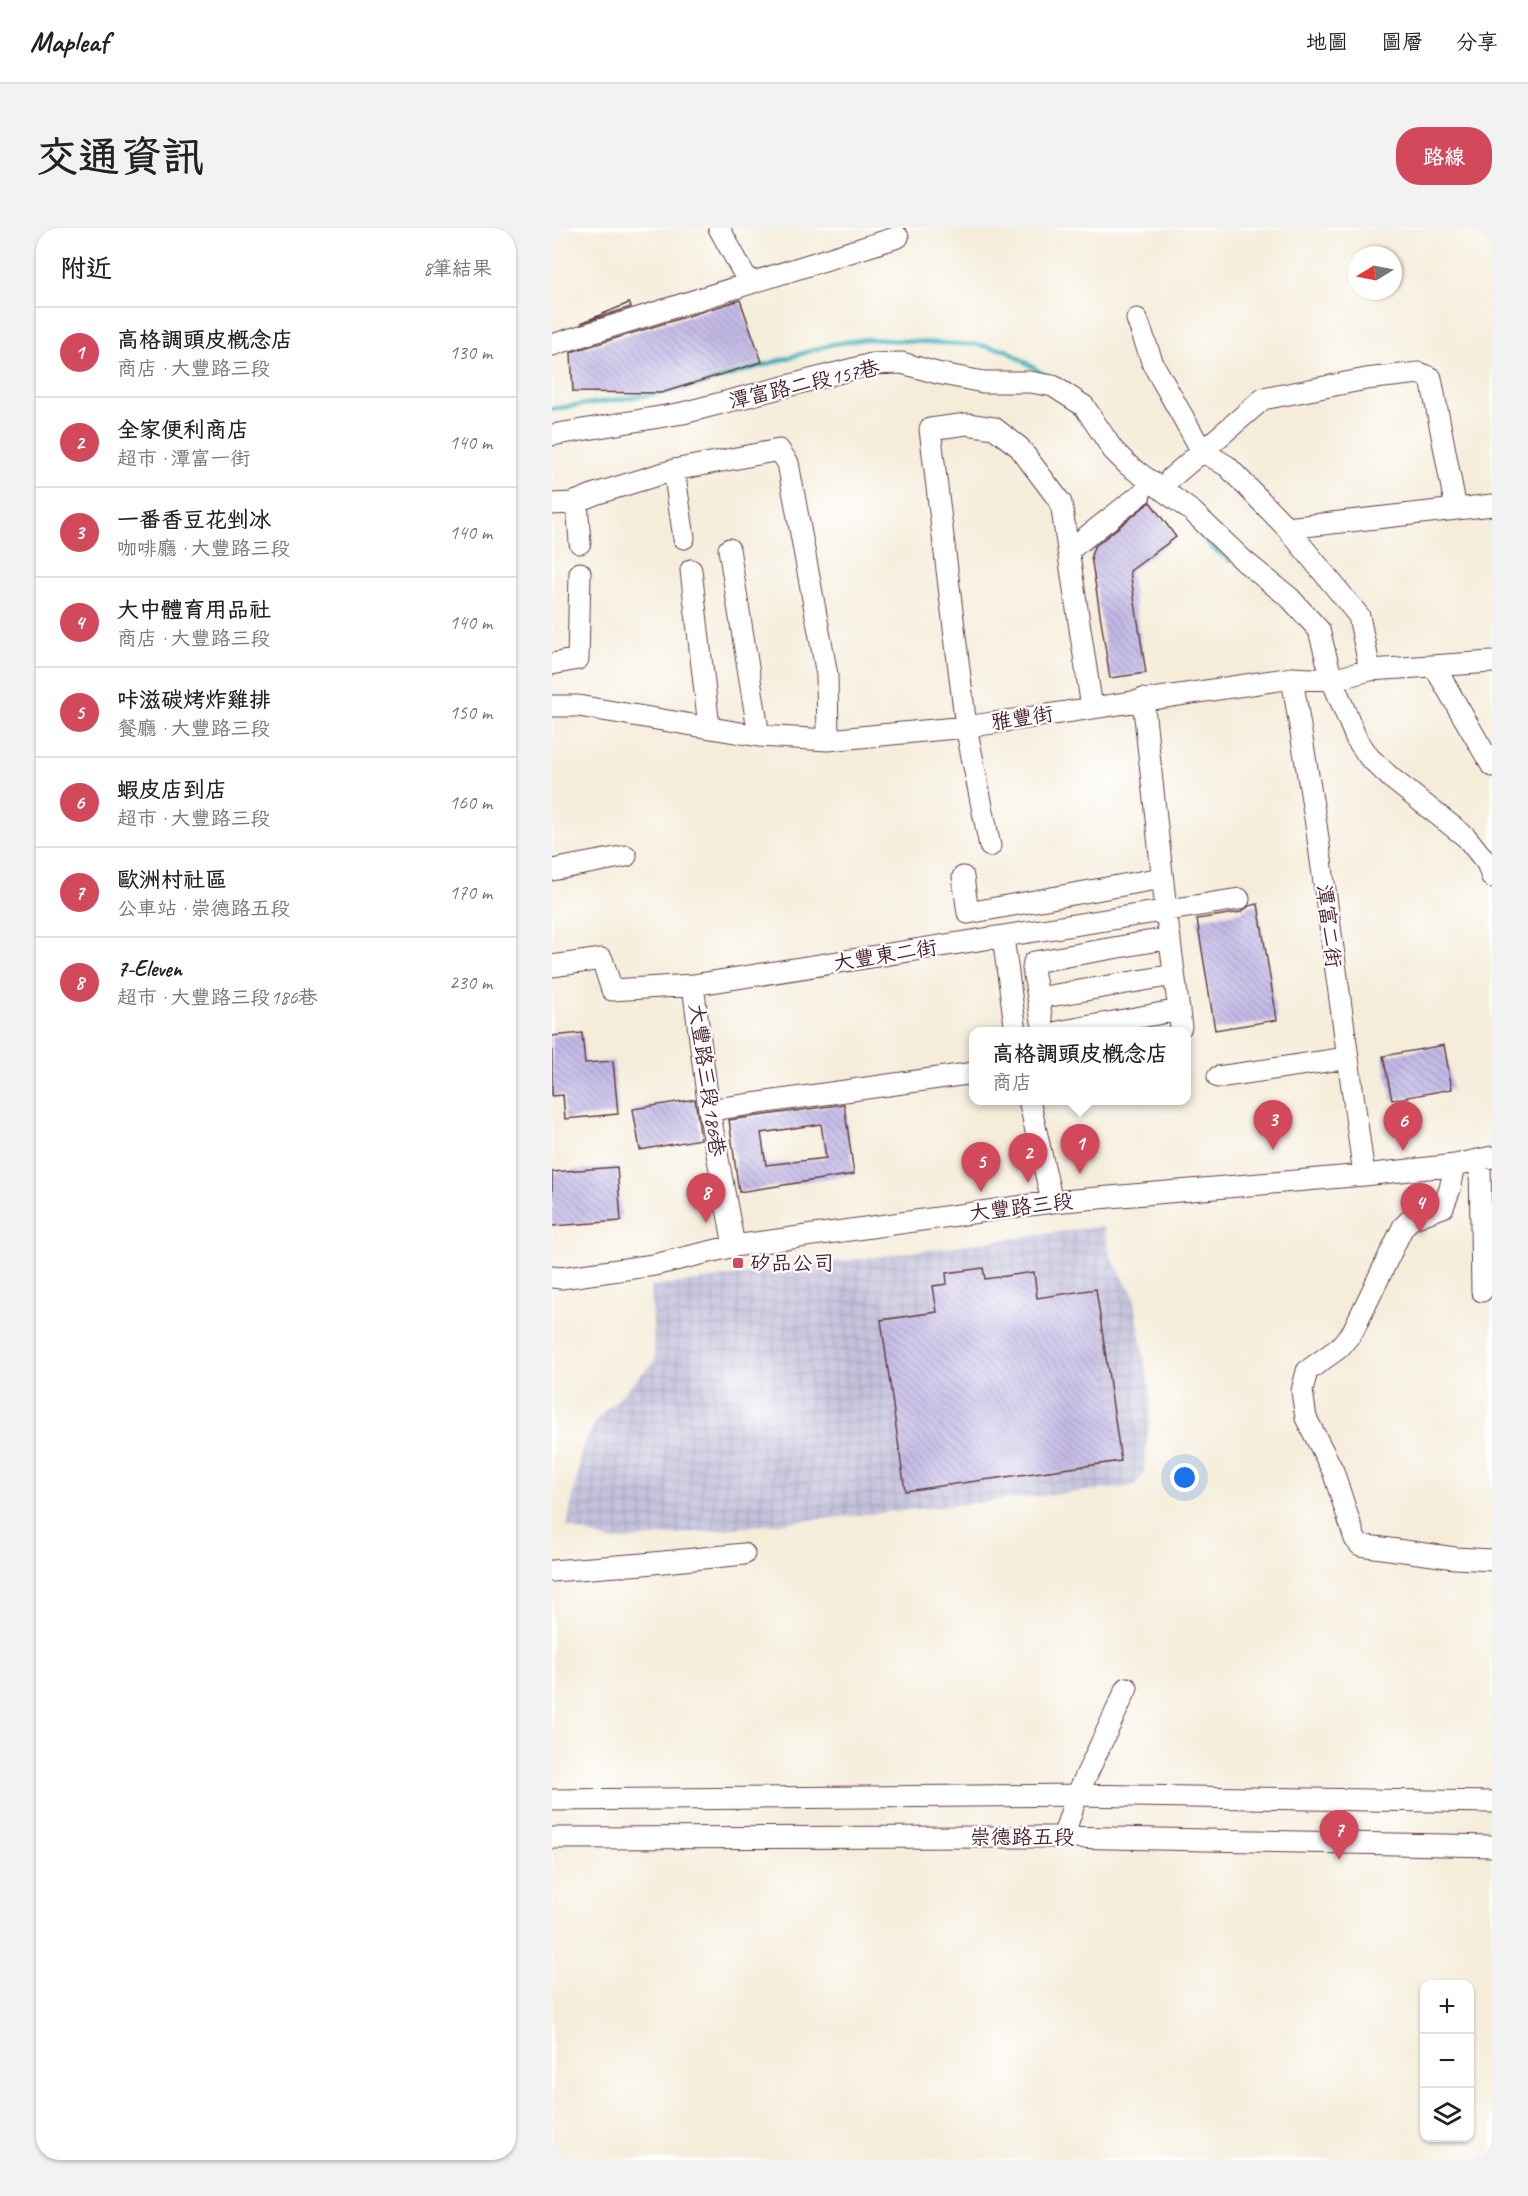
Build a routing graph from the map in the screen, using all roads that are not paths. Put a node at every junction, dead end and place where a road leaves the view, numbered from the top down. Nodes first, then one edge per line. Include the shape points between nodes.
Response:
1 (719, 228) edge
2 (898, 237) dead end
3 (749, 284) junction
4 (1137, 319) dead end
5 (552, 345) edge
6 (552, 435) edge
7 (1202, 451) junction
8 (674, 470) junction
9 (1171, 478) dead end
10 (1140, 495) dead end
11 (577, 501) junction
12 (552, 504) edge
13 (1492, 505) edge
14 (1456, 509) junction
15 (1287, 528) junction
16 (684, 538) dead end
17 (580, 543) dead end
18 (729, 549) dead end
19 (1068, 550) junction
20 (691, 570) dead end
21 (580, 573) dead end
22 (1492, 662) edge
23 (552, 664) edge
24 (1434, 666) junction
25 (1370, 670) junction
26 (1292, 678) junction
27 (1332, 681) junction
28 (1143, 699) junction
29 (552, 706) edge
30 (1092, 708) junction
31 (709, 727) junction
32 (966, 727) junction
33 (759, 736) junction
34 (828, 740) junction
35 (1492, 766) edge
36 (990, 846) dead end
37 (626, 856) dead end
38 (552, 870) edge
39 (963, 877) dead end
40 (1492, 877) edge
41 (1162, 878) junction
42 (1239, 899) dead end
43 (1166, 910) junction
44 (1003, 937) junction
45 (1170, 938) junction
46 (552, 966) edge
47 (1174, 975) junction
48 (693, 985) junction
49 (1038, 998) junction
50 (1015, 1027) edge
51 (1043, 1027) edge
52 (1102, 1027) edge
53 (1347, 1058) junction
54 (969, 1074) edge
55 (1218, 1077) dead end
56 (1030, 1105) edge
57 (709, 1110) junction
58 (1486, 1159) edge
59 (1455, 1165) junction
60 (1364, 1175) junction
61 (1052, 1202) junction
62 (734, 1246) junction
63 (552, 1277) edge
64 (1482, 1291) dead end
65 (744, 1554) dead end
66 (1492, 1560) edge
67 (552, 1570) edge
68 (1127, 1688) dead end
69 (1077, 1795) junction
70 (552, 1800) edge
71 (1492, 1802) edge
72 (1063, 1837) junction
73 (552, 1838) edge
74 (1492, 1846) edge

1 - 3 street
2 - 3 street
3 - 5 street
4 - 7 street via 1153,364
6 - 27 street, 潭富路二段157巷 via 683,413 872,364 902,363 983,382 1053,386 1084,406 1113,450 1128,465 1193,512 1290,598 1319,630
7 - 9 street
7 - 14 street via 1263,399 1419,373 1431,378
7 - 15 street via 1227,466
8 - 11 street
8 - 16 street
8 - 34 street via 779,450 788,463 827,675
10 - 19 street
11 - 12 street
11 - 17 street
13 - 14 street
14 - 15 street
15 - 25 street via 1359,616
18 - 33 street
19 - 30 street
19 - 32 street via 1061,503 1019,447 994,428 967,424 930,429
20 - 31 street
21 - 23 street via 578,659
22 - 24 street, 雅豐街
24 - 25 street, 雅豐街
24 - 35 street
25 - 27 street, 雅豐街
26 - 27 street, 雅豐街
26 - 28 street, 雅豐街
26 - 53 street, 潭富二街
27 - 40 street, 潭富路二段157巷 via 1356,738 1369,757 1466,837 1487,863
28 - 30 street, 雅豐街
28 - 41 street
29 - 31 street, 雅豐街 via 578,706
30 - 32 street, 雅豐街
31 - 33 street, 雅豐街
32 - 34 street, 雅豐街
32 - 36 street
33 - 34 street, 雅豐街
37 - 38 street
39 - 41 street via 968,913
41 - 43 street
42 - 43 street, 大豐東二街
43 - 44 street, 大豐東二街
43 - 45 street
44 - 48 street, 大豐東二街
44 - 50 street
45 - 47 street
45 - 49 street via 1034,962
46 - 48 street, 大豐東二街 via 602,959 612,990
47 - 49 street
47 - 52 street via 1180,1018
48 - 57 street, 大豐路三段186巷
49 - 51 street
53 - 55 street
53 - 60 street, 潭富二街
54 - 57 street
56 - 61 street
57 - 62 street, 大豐路三段186巷
58 - 59 street, 大豐路三段
58 - 64 street
59 - 60 street, 大豐路三段
59 - 66 street via 1443,1207 1411,1219 1403,1227 1353,1331 1339,1348 1307,1371 1302,1391 1306,1418 1333,1470 1360,1545
60 - 61 street, 大豐路三段
61 - 62 street, 大豐路三段
62 - 63 street, 大豐路三段 via 654,1265
65 - 67 street
68 - 69 street
69 - 70 street, 崇德路五段
69 - 71 street, 崇德路五段
69 - 72 street
72 - 73 street, 崇德路五段
72 - 74 street, 崇德路五段

